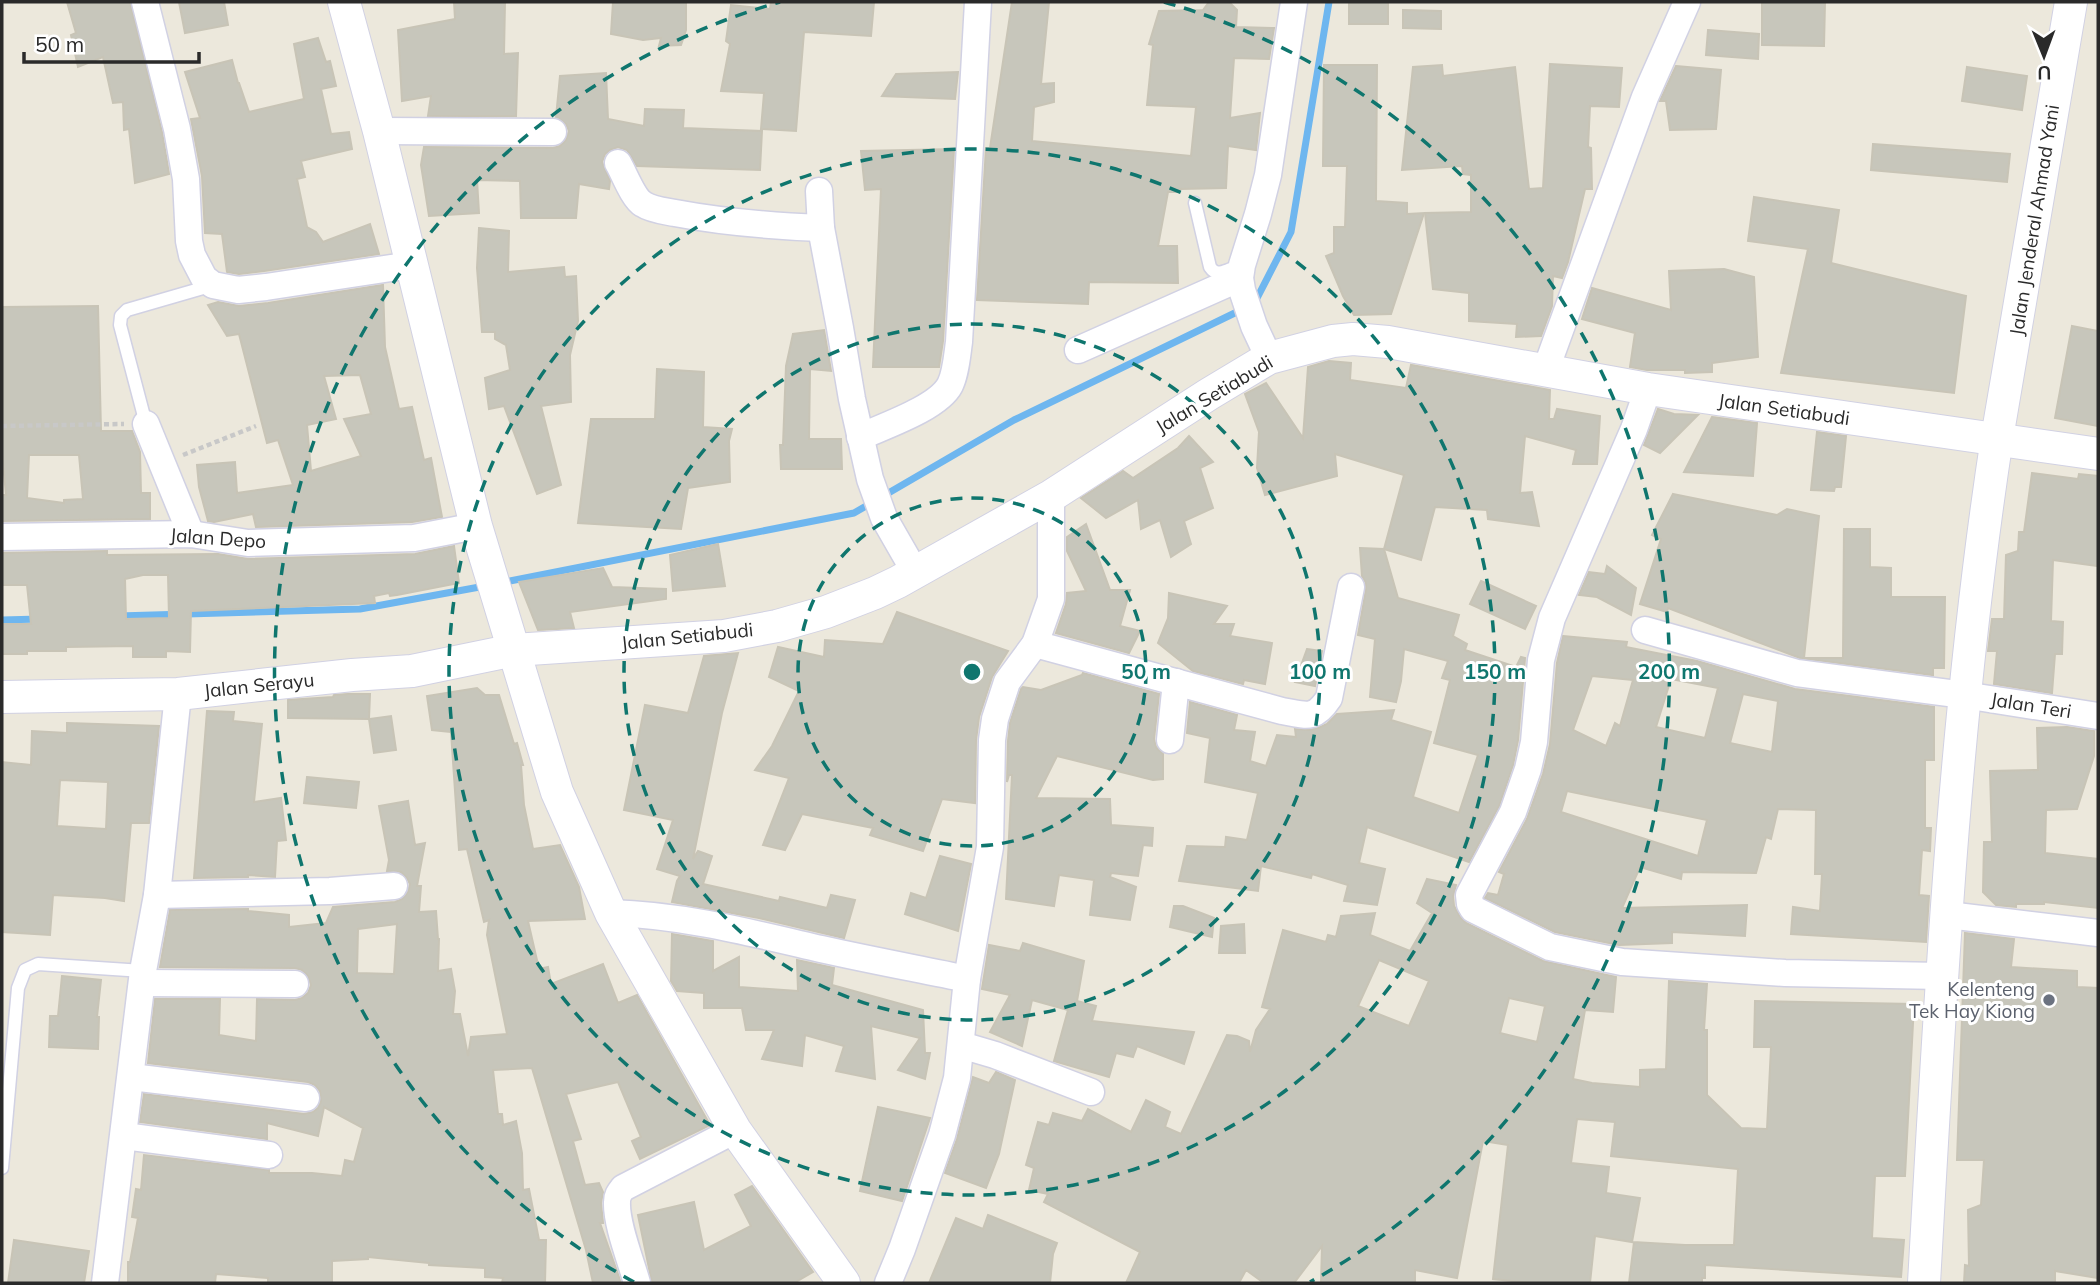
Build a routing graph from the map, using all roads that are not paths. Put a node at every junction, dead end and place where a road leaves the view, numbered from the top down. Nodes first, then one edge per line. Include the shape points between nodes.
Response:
1 (145, 2) edge
2 (344, 2) edge
3 (978, 2) edge
4 (1294, 2) edge
5 (1687, 2) edge
6 (2071, 2) edge
7 (379, 131) junction
8 (553, 132) dead end
9 (618, 163) dead end
10 (819, 191) dead end
11 (1195, 204) dead end
12 (821, 228) junction
13 (411, 265) junction
14 (1241, 277) junction
15 (213, 285) junction
16 (1078, 350) dead end
17 (1269, 358) junction
18 (1546, 369) junction
19 (1648, 390) junction
20 (146, 424) joint
21 (860, 437) junction
22 (1997, 439) junction
23 (2098, 454) edge
24 (1051, 496) junction
25 (476, 526) junction
26 (191, 534) junction
27 (2, 537) edge
28 (915, 572) junction
29 (1351, 587) dead end
30 (1645, 630) dead end
31 (1035, 644) junction
32 (514, 650) junction
33 (1176, 682) junction
34 (178, 694) junction
35 (1964, 695) junction
36 (2, 697) edge
37 (2098, 716) edge
38 (1170, 740) dead end
39 (394, 886) dead end
40 (157, 895) junction
41 (611, 913) junction
42 (1948, 915) junction
43 (2098, 933) edge
44 (1941, 976) junction
45 (143, 977) junction
46 (967, 979) junction
47 (295, 984) dead end
48 (961, 1045) junction
49 (131, 1077) junction
50 (1091, 1092) dead end
51 (306, 1098) dead end
52 (735, 1130) junction
53 (124, 1136) junction
54 (269, 1155) dead end
55 (2, 1168) edge
56 (104, 1283) edge
57 (637, 1283) edge
58 (844, 1283) edge
59 (888, 1283) edge
60 (1924, 1283) edge

1 - 15 street via 177,129 192,255
2 - 7 street
3 - 21 street via 959,342 952,382 933,404
4 - 14 street via 1268,175
5 - 18 street via 1640,108
6 - 22 street, Jalan Jenderal Ahmad Yani
7 - 8 street
7 - 13 street
9 - 12 street via 638,199 653,208 723,220
10 - 12 street
11 - 14 lane via 1212,270
12 - 21 street
13 - 15 street via 238,290
13 - 25 street
14 - 16 street
14 - 17 street via 1254,326
15 - 20 lane via 127,310 121,316
17 - 18 street, Jalan Setiabudi via 1353,339
17 - 24 street, Jalan Setiabudi
18 - 19 street, Jalan Setiabudi
19 - 22 street, Jalan Setiabudi
19 - 44 street via 1552,618 1541,660 1528,769 1513,812 1469,895 1469,904 1550,947 1622,962 1785,973
20 - 26 street
21 - 28 street via 884,518
22 - 23 street, Jalan Setiabudi
22 - 35 street, Jalan Jenderal Ahmad Yani
24 - 28 street, Jalan Setiabudi
24 - 31 street via 1051,599
25 - 26 street, Jalan Depo via 414,538 248,543
25 - 32 street
26 - 27 street, Jalan Depo
28 - 32 street, Jalan Setiabudi via 875,593 777,626 724,636
29 - 33 street via 1332,686 1320,712 1282,711
30 - 35 street, Jalan Teri via 1797,673
31 - 33 street
31 - 46 street via 1006,682 995,719 990,846
32 - 34 street, Jalan Serayu via 412,671
32 - 41 street via 557,792
33 - 38 street
34 - 36 street, Jalan Serayu
34 - 40 street
35 - 37 street, Jalan Teri
35 - 42 street, Jalan Jenderal Ahmad Yani
39 - 40 street
40 - 45 street
41 - 46 street via 724,927
41 - 52 street
42 - 43 street
42 - 44 street, Jalan Jenderal Ahmad Yani
44 - 60 street, Jalan Jenderal Ahmad Yani
45 - 47 street
45 - 49 street
45 - 55 lane via 38,964 25,970 18,988
46 - 48 street
48 - 50 street
48 - 59 street via 942,1135
49 - 51 street
49 - 53 street
52 - 57 street via 618,1194 618,1216
52 - 58 street
53 - 54 street
53 - 56 street

